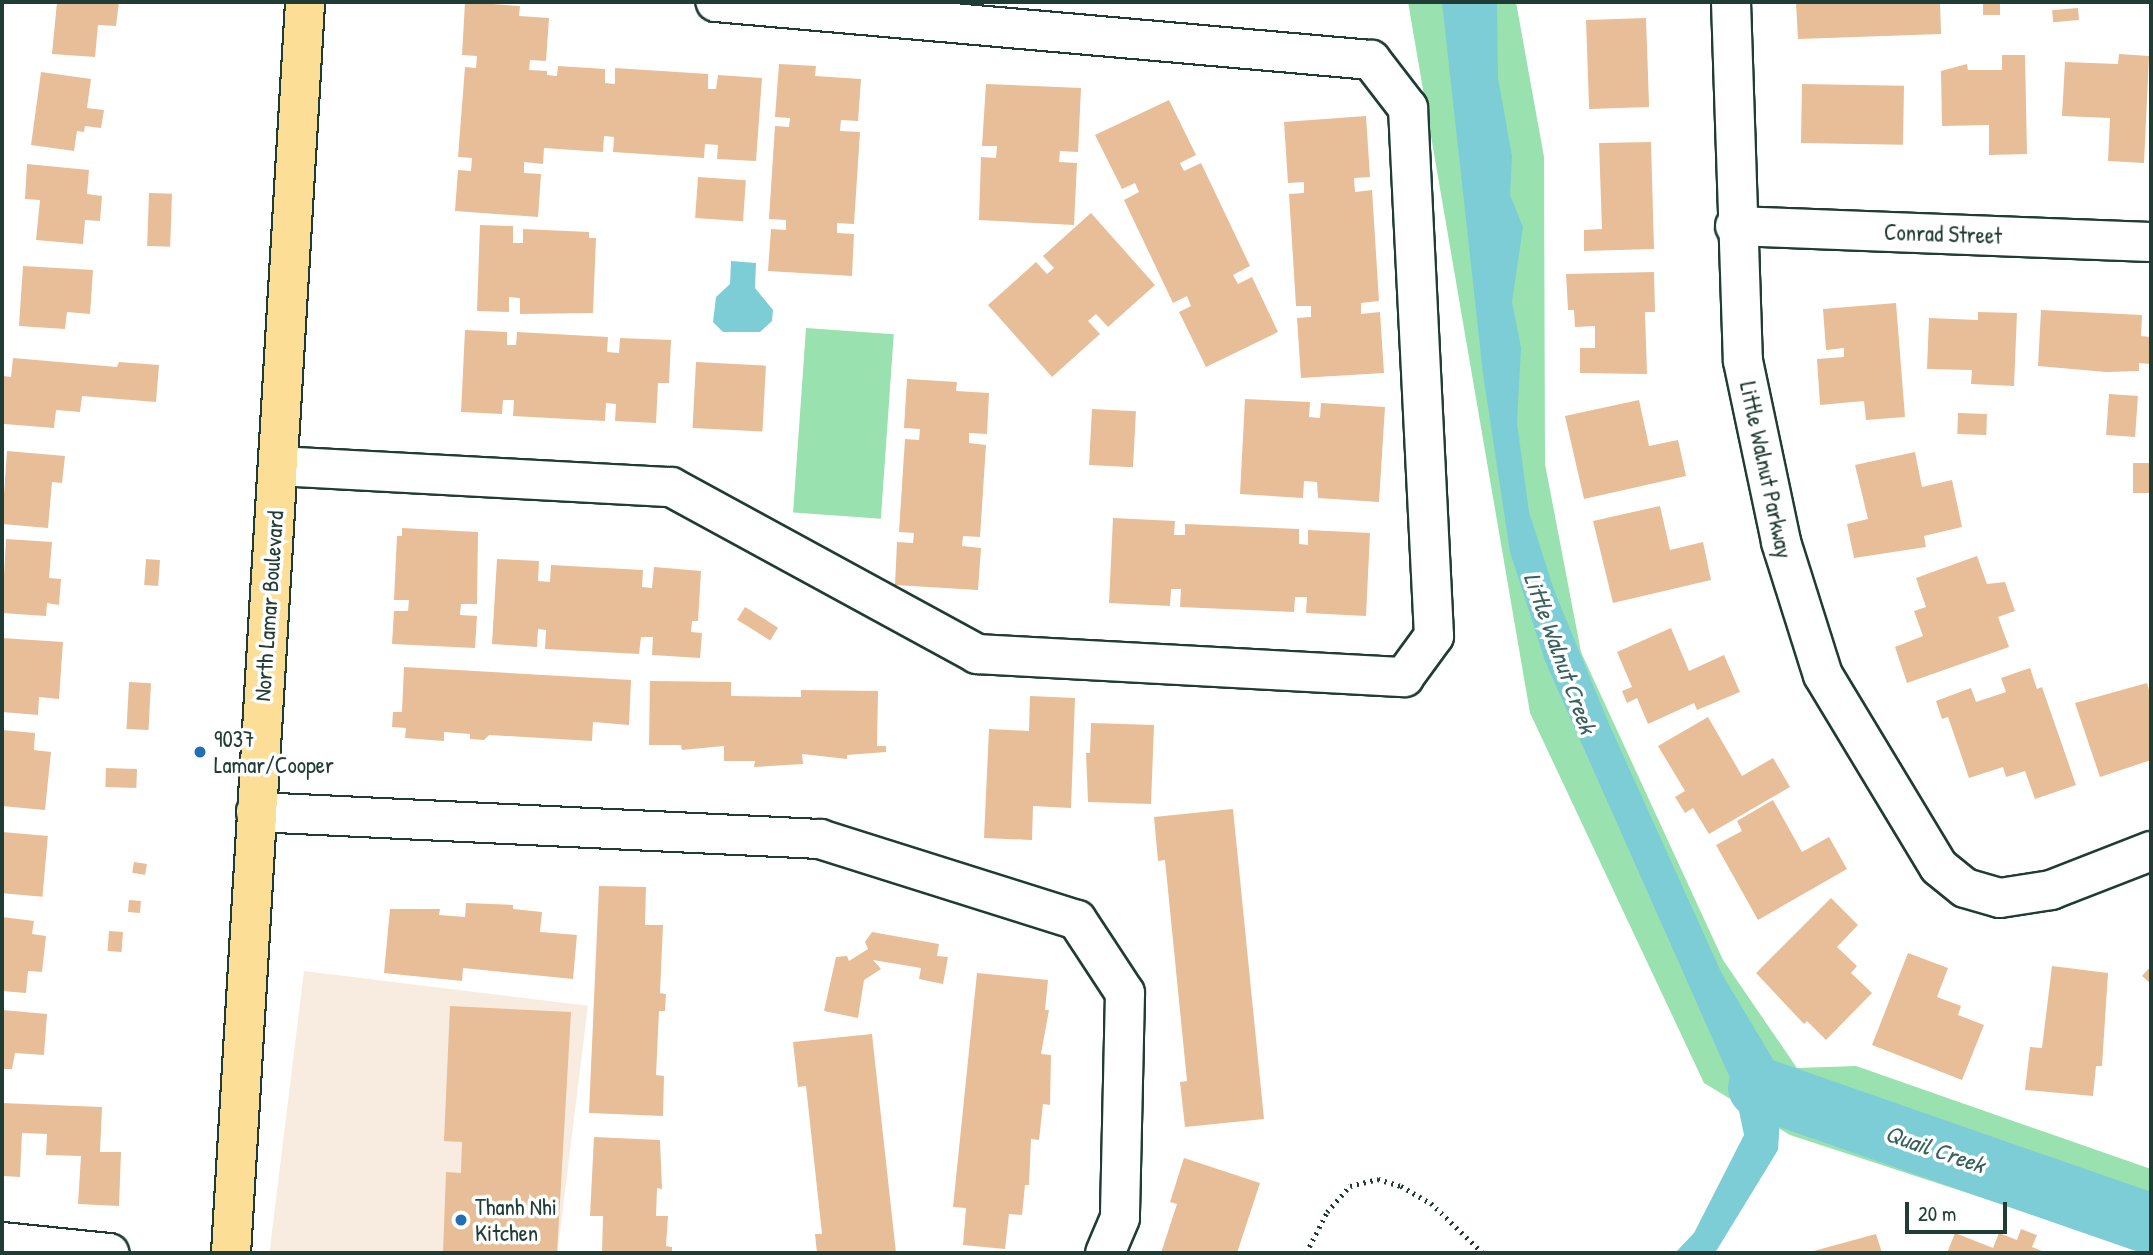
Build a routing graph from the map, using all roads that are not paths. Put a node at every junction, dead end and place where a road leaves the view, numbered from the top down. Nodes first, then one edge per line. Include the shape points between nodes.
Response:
1 (305, 2) edge
2 (716, 2) edge
3 (1731, 2) edge
4 (1735, 226) junction
5 (2151, 242) edge
6 (278, 466) junction
7 (256, 812) junction
8 (2151, 851) edge
9 (2, 1242) edge
10 (104, 1253) edge
11 (231, 1253) edge
12 (1104, 1253) edge

1 - 6 main road, North Lamar Boulevard
2 - 6 street via 1371,60 1408,108 1434,636 1404,677 977,654 671,487
3 - 4 street, Little Walnut Parkway
4 - 5 street, Conrad Street
4 - 8 street, Little Walnut Parkway via 1750,412 1802,621 1823,675 1939,867 1965,888 2000,898 2051,890
6 - 7 main road, North Lamar Boulevard
7 - 11 main road, North Lamar Boulevard
7 - 12 street via 820,839 1077,920 1125,993 1119,1218
9 - 10 street

